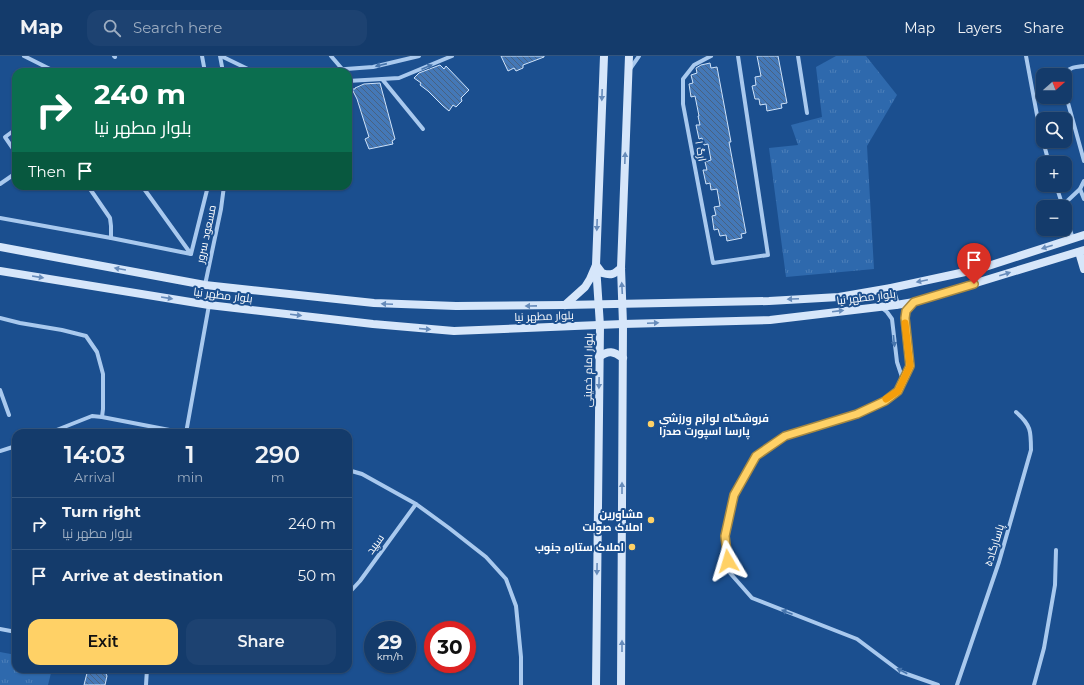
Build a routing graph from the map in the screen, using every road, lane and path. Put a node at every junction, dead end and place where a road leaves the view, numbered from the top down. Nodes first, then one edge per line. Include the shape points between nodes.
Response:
1 (24, 56) edge
2 (202, 56) edge
3 (220, 56) edge
4 (331, 56) edge
5 (418, 56) edge
6 (452, 56) edge
7 (604, 56) edge
8 (629, 56) edge
9 (639, 56) edge
10 (711, 56) edge
11 (738, 56) edge
12 (798, 56) edge
13 (1026, 56) edge
14 (1084, 66) edge
15 (48, 68) edge
16 (204, 68) edge
17 (222, 68) edge
18 (246, 68) edge
19 (341, 68) edge
20 (1072, 68) edge
21 (352, 69) edge
22 (628, 71) junction
23 (382, 79) junction
24 (352, 82) edge
25 (1068, 104) edge
26 (1036, 112) edge
27 (807, 113) dead end
28 (423, 128) dead end
29 (12, 132) edge
30 (12, 148) edge
31 (1084, 161) edge
32 (12, 176) edge
33 (1084, 180) edge
34 (0, 184) edge
35 (1082, 189) edge
36 (91, 190) edge
37 (145, 190) edge
38 (207, 190) edge
39 (223, 190) edge
40 (1084, 199) edge
41 (1070, 200) edge
42 (0, 218) edge
43 (1084, 235) edge
44 (1072, 236) edge
45 (110, 238) junction
46 (1073, 239) junction
47 (0, 247) edge
48 (1081, 251) edge
49 (191, 254) junction
50 (596, 265) junction
51 (621, 268) junction
52 (1084, 269) edge
53 (0, 270) edge
54 (205, 285) junction
55 (891, 288) junction
56 (914, 302) junction
57 (623, 303) junction
58 (209, 305) junction
59 (598, 305) junction
60 (896, 305) junction
61 (565, 306) junction
62 (880, 306) junction
63 (0, 318) edge
64 (623, 324) junction
65 (600, 326) junction
66 (599, 357) junction
67 (623, 358) junction
68 (903, 380) junction
69 (0, 390) edge
70 (1016, 412) dead end
71 (9, 415) dead end
72 (102, 417) junction
73 (59, 429) edge
74 (165, 429) edge
75 (187, 429) edge
76 (12, 447) edge
77 (0, 451) edge
78 (352, 471) edge
79 (416, 504) junction
80 (1056, 550) dead end
81 (352, 590) edge
82 (0, 629) edge
83 (12, 631) edge
84 (147, 673) edge
85 (146, 685) edge
86 (521, 685) edge
87 (596, 685) edge
88 (621, 685) edge
89 (938, 685) edge
90 (957, 685) edge
91 (1034, 685) edge

1 - 15 street
2 - 16 street
3 - 17 street
3 - 18 street
4 - 19 street
5 -> 21 street
23 -> 6 street via 399,78
7 -> 50 main road, بلوار امام خمینی
8 - 22 main road
9 - 22 street
10 - 11 street, ارگ ۱ via 694,65 683,79 684,104 713,263 768,255
12 - 27 street
13 - 26 street
14 - 20 street
51 -> 22 main road
23 - 24 street
23 - 28 street
25 - 31 street
29 - 30 street via 4,137
32 - 34 street
33 - 35 street
35 - 40 street
35 - 41 street
36 - 45 street via 110,218
37 - 49 street
38 - 49 street
39 - 54 street, مسعود سرور
42 - 45 street
43 - 46 main road, بلوار مطهر نیا
44 - 46 street
45 - 49 street
46 -> 55 main road, بلوار مطهر نیا via 979,269
54 -> 47 main road, بلوار مطهر نیا
48 - 52 main road
56 -> 48 main road, بلوار مطهر نیا
50 - 51 main road via 602,274 608,275
50 - 59 main road, بلوار امام خمینی
50 - 61 main road via 585,287
57 -> 51 main road
53 -> 58 main road, بلوار مطهر نیا
61 -> 54 main road, بلوار مطهر نیا via 374,303
55 -> 57 main road, بلوار مطهر نیا via 839,296 769,301
55 - 60 main road
56 - 60 main road, بلوار مطهر نیا
56 - 68 street via 906,311 905,318 910,366
57 - 59 main road, بلوار مطهر نیا
57 - 64 main road
58 -> 65 main road, بلوار مطهر نیا via 454,331
58 - 75 street
59 - 61 main road, بلوار مطهر نیا
59 - 65 main road, بلوار امام خمینی
60 - 62 main road, بلوار مطهر نیا
64 -> 62 main road, بلوار مطهر نیا via 770,320
62 -> 68 street via 892,319 897,362
63 - 72 street via 86,336 97,352 104,374
64 - 65 main road, بلوار مطهر نیا
64 - 67 main road
65 - 66 main road, بلوار امام خمینی
66 - 67 main road via 611,352
66 -> 87 main road, بلوار امام خمینی
88 -> 67 main road
89 -> 68 street via 901,672 857,639 752,598 730,573 725,536 734,495 756,456 785,436 857,414 885,401 898,391
69 - 71 street
70 - 90 street, پاسارگاد۵ via 1025,420 1031,434 1031,450 999,562
72 - 73 street via 92,416
72 - 74 street
76 - 77 street
78 - 79 street via 362,474
79 - 81 street, سپید
79 - 86 street via 486,558 506,579 516,606
80 - 91 street via 1055,585 1044,648
82 - 83 street
84 - 85 street

